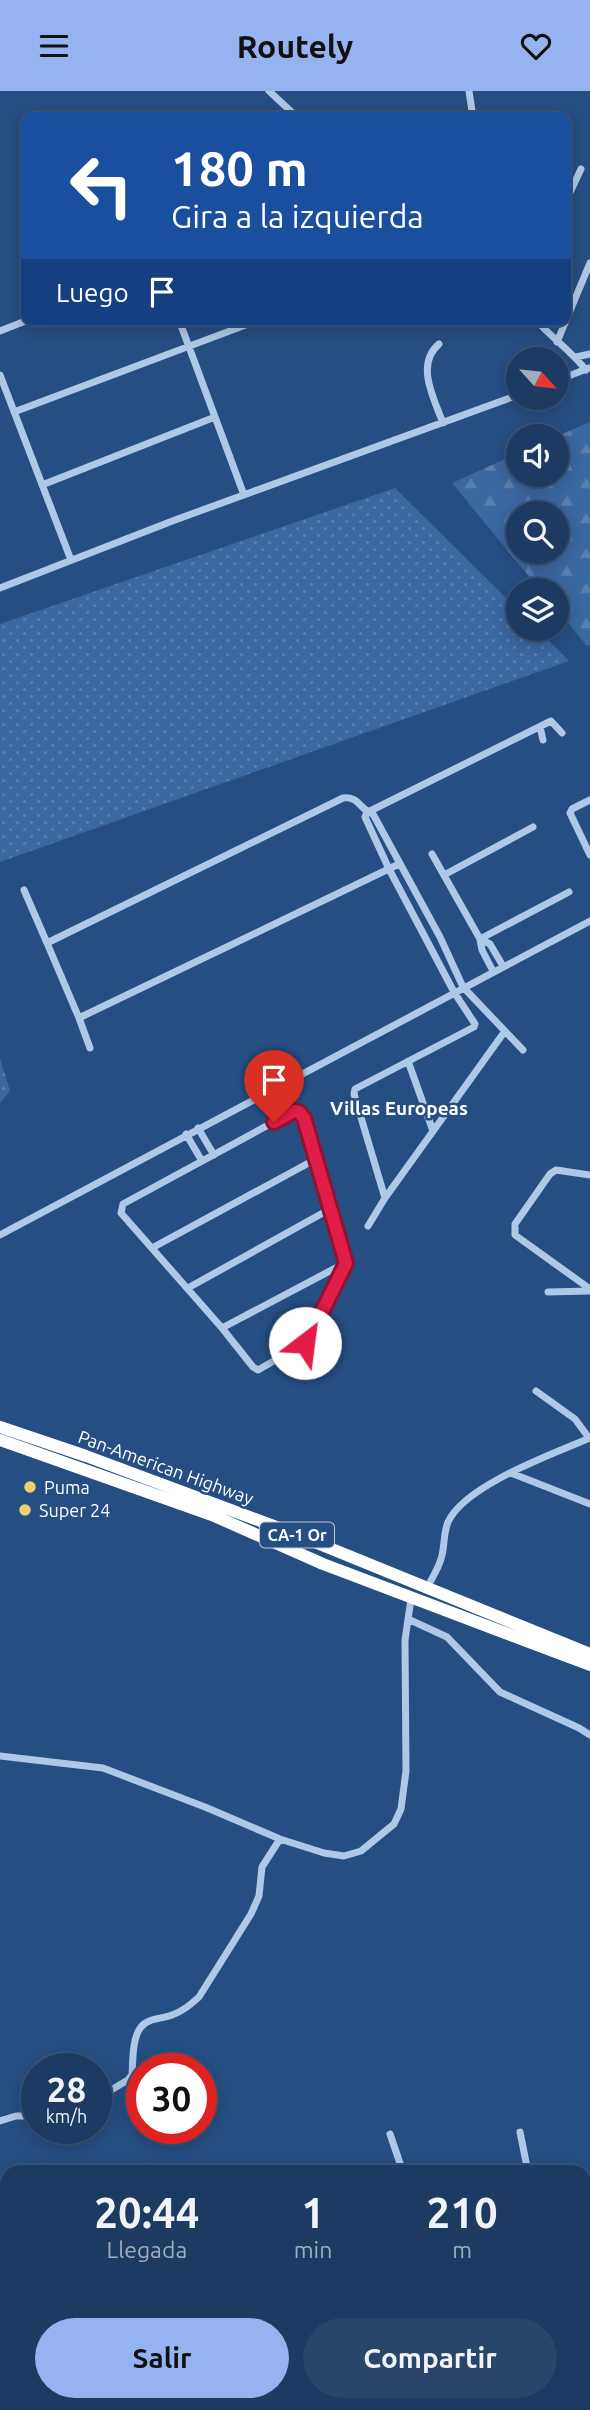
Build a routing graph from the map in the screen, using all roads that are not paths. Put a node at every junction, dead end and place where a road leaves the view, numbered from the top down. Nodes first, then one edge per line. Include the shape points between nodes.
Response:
1 (269, 91) edge
2 (469, 91) edge
3 (292, 112) edge
4 (471, 112) edge
5 (580, 169) dead end
6 (571, 189) edge
7 (590, 263) edge
8 (571, 308) edge
9 (21, 323) edge
10 (181, 326) edge
11 (243, 326) edge
12 (542, 326) edge
13 (564, 326) edge
14 (0, 331) edge
15 (557, 342) junction
16 (439, 344) dead end
17 (189, 346) junction
18 (590, 354) edge
19 (576, 357) junction
20 (588, 369) edge
21 (0, 375) edge
22 (569, 376) edge
23 (506, 399) edge
24 (14, 412) junction
25 (215, 417) junction
26 (443, 423) junction
27 (42, 485) junction
28 (243, 495) junction
29 (71, 561) junction
30 (0, 589) edge
31 (540, 727) junction
32 (562, 733) dead end
33 (543, 740) dead end
34 (590, 800) edge
35 (367, 812) junction
36 (533, 827) dead end
37 (432, 853) dead end
38 (590, 855) edge
39 (399, 864) junction
40 (390, 869) junction
41 (444, 875) junction
42 (24, 890) dead end
43 (569, 892) dead end
44 (426, 914) junction
45 (417, 920) junction
46 (590, 921) edge
47 (480, 939) junction
48 (47, 943) junction
49 (503, 966) junction
50 (493, 971) junction
51 (463, 987) junction
52 (454, 992) junction
53 (481, 1007) junction
54 (470, 1015) junction
55 (79, 1018) junction
56 (505, 1031) junction
57 (90, 1048) dead end
58 (523, 1050) dead end
59 (408, 1061) junction
60 (198, 1128) junction
61 (433, 1131) junction
62 (186, 1135) junction
63 (214, 1155) junction
64 (316, 1159) junction
65 (202, 1161) junction
66 (590, 1175) edge
67 (385, 1198) junction
68 (330, 1209) junction
69 (368, 1226) dead end
70 (0, 1235) edge
71 (152, 1248) junction
72 (346, 1263) junction
73 (188, 1288) junction
74 (590, 1290) edge
75 (548, 1293) dead end
76 (222, 1328) junction
77 (536, 1391) dead end
78 (0, 1427) edge
79 (590, 1438) edge
80 (0, 1440) edge
81 (511, 1473) junction
82 (590, 1504) edge
83 (317, 1561) junction
84 (394, 1574) junction
85 (427, 1588) junction
86 (411, 1599) junction
87 (408, 1619) junction
88 (590, 1654) edge
89 (590, 1665) edge
90 (590, 1735) edge
91 (0, 1756) edge
92 (280, 1839) junction
93 (112, 2090) edge
94 (21, 2116) edge
95 (0, 2121) edge
96 (520, 2131) dead end
97 (390, 2134) dead end
98 (401, 2165) edge
99 (527, 2165) edge

1 - 3 street
2 - 4 street
5 - 6 street
7 - 8 street
9 - 14 street
10 - 17 street
11 - 17 street
12 - 15 street
13 - 15 street
15 - 19 street
16 - 26 street via 427,362
17 - 24 street
17 - 25 street
18 - 19 street
19 - 20 street
20 - 22 street
21 - 24 street
23 - 26 street
24 - 27 street
25 - 27 street
25 - 28 street
26 - 28 street
27 - 29 street
28 - 29 street
29 - 30 street
31 - 32 street via 551,721
31 - 33 street
31 - 35 street
34 - 38 street via 570,813
35 - 39 street via 373,814
35 - 40 street via 365,817
35 - 48 street via 354,799 343,799
36 - 41 street
37 - 41 street
39 - 40 street
39 - 44 street
40 - 45 street
40 - 55 street
41 - 47 street
42 - 48 street
43 - 47 street
44 - 45 street
44 - 51 street
45 - 52 street
46 - 49 street
47 - 49 street via 490,944
47 - 50 street
48 - 55 street
49 - 50 street
50 - 51 street
51 - 52 street
51 - 53 street
52 - 54 street
52 - 60 street
53 - 54 street
53 - 56 street
54 - 59 street via 474,1027
55 - 57 street
56 - 58 street
56 - 61 street
59 - 61 street
59 - 67 street via 354,1091
60 - 62 street
60 - 63 street
61 - 67 street
62 - 65 street
62 - 70 street
63 - 64 street via 294,1111 304,1118
63 - 65 street
64 - 68 street
64 - 71 street
65 - 71 street via 123,1204 121,1213
66 - 74 street via 556,1170 550,1174 513,1230
67 - 69 street
68 - 72 street
68 - 73 street
71 - 73 street
72 - 76 street
72 - 76 street via 305,1343 264,1368 253,1367
73 - 76 street
74 - 75 street
77 - 79 street via 575,1419
78 - 84 highway, Pan-American Highway / CA-1 Or via 171,1486
79 - 81 street
80 - 83 highway, Pan-American Highway / CA-1 Or via 212,1515
81 - 82 street
81 - 85 street via 458,1506
83 - 84 highway via 319,1549
83 - 86 highway, Pan-American Highway / CA-1 Or
84 - 85 highway, Pan-American Highway / CA-1 Or
85 - 88 highway, Pan-American Highway / CA-1 Or
86 - 87 street
86 - 89 highway, Pan-American Highway / CA-1 Or
87 - 90 street via 451,1641 500,1692
87 - 92 street via 405,1771 401,1809 394,1824 360,1851 344,1856
91 - 92 street via 103,1768
92 - 93 street via 262,1867 259,1896 251,1914 199,1997 187,2008 142,2026 132,2075
94 - 95 street
96 - 99 street
97 - 98 street

